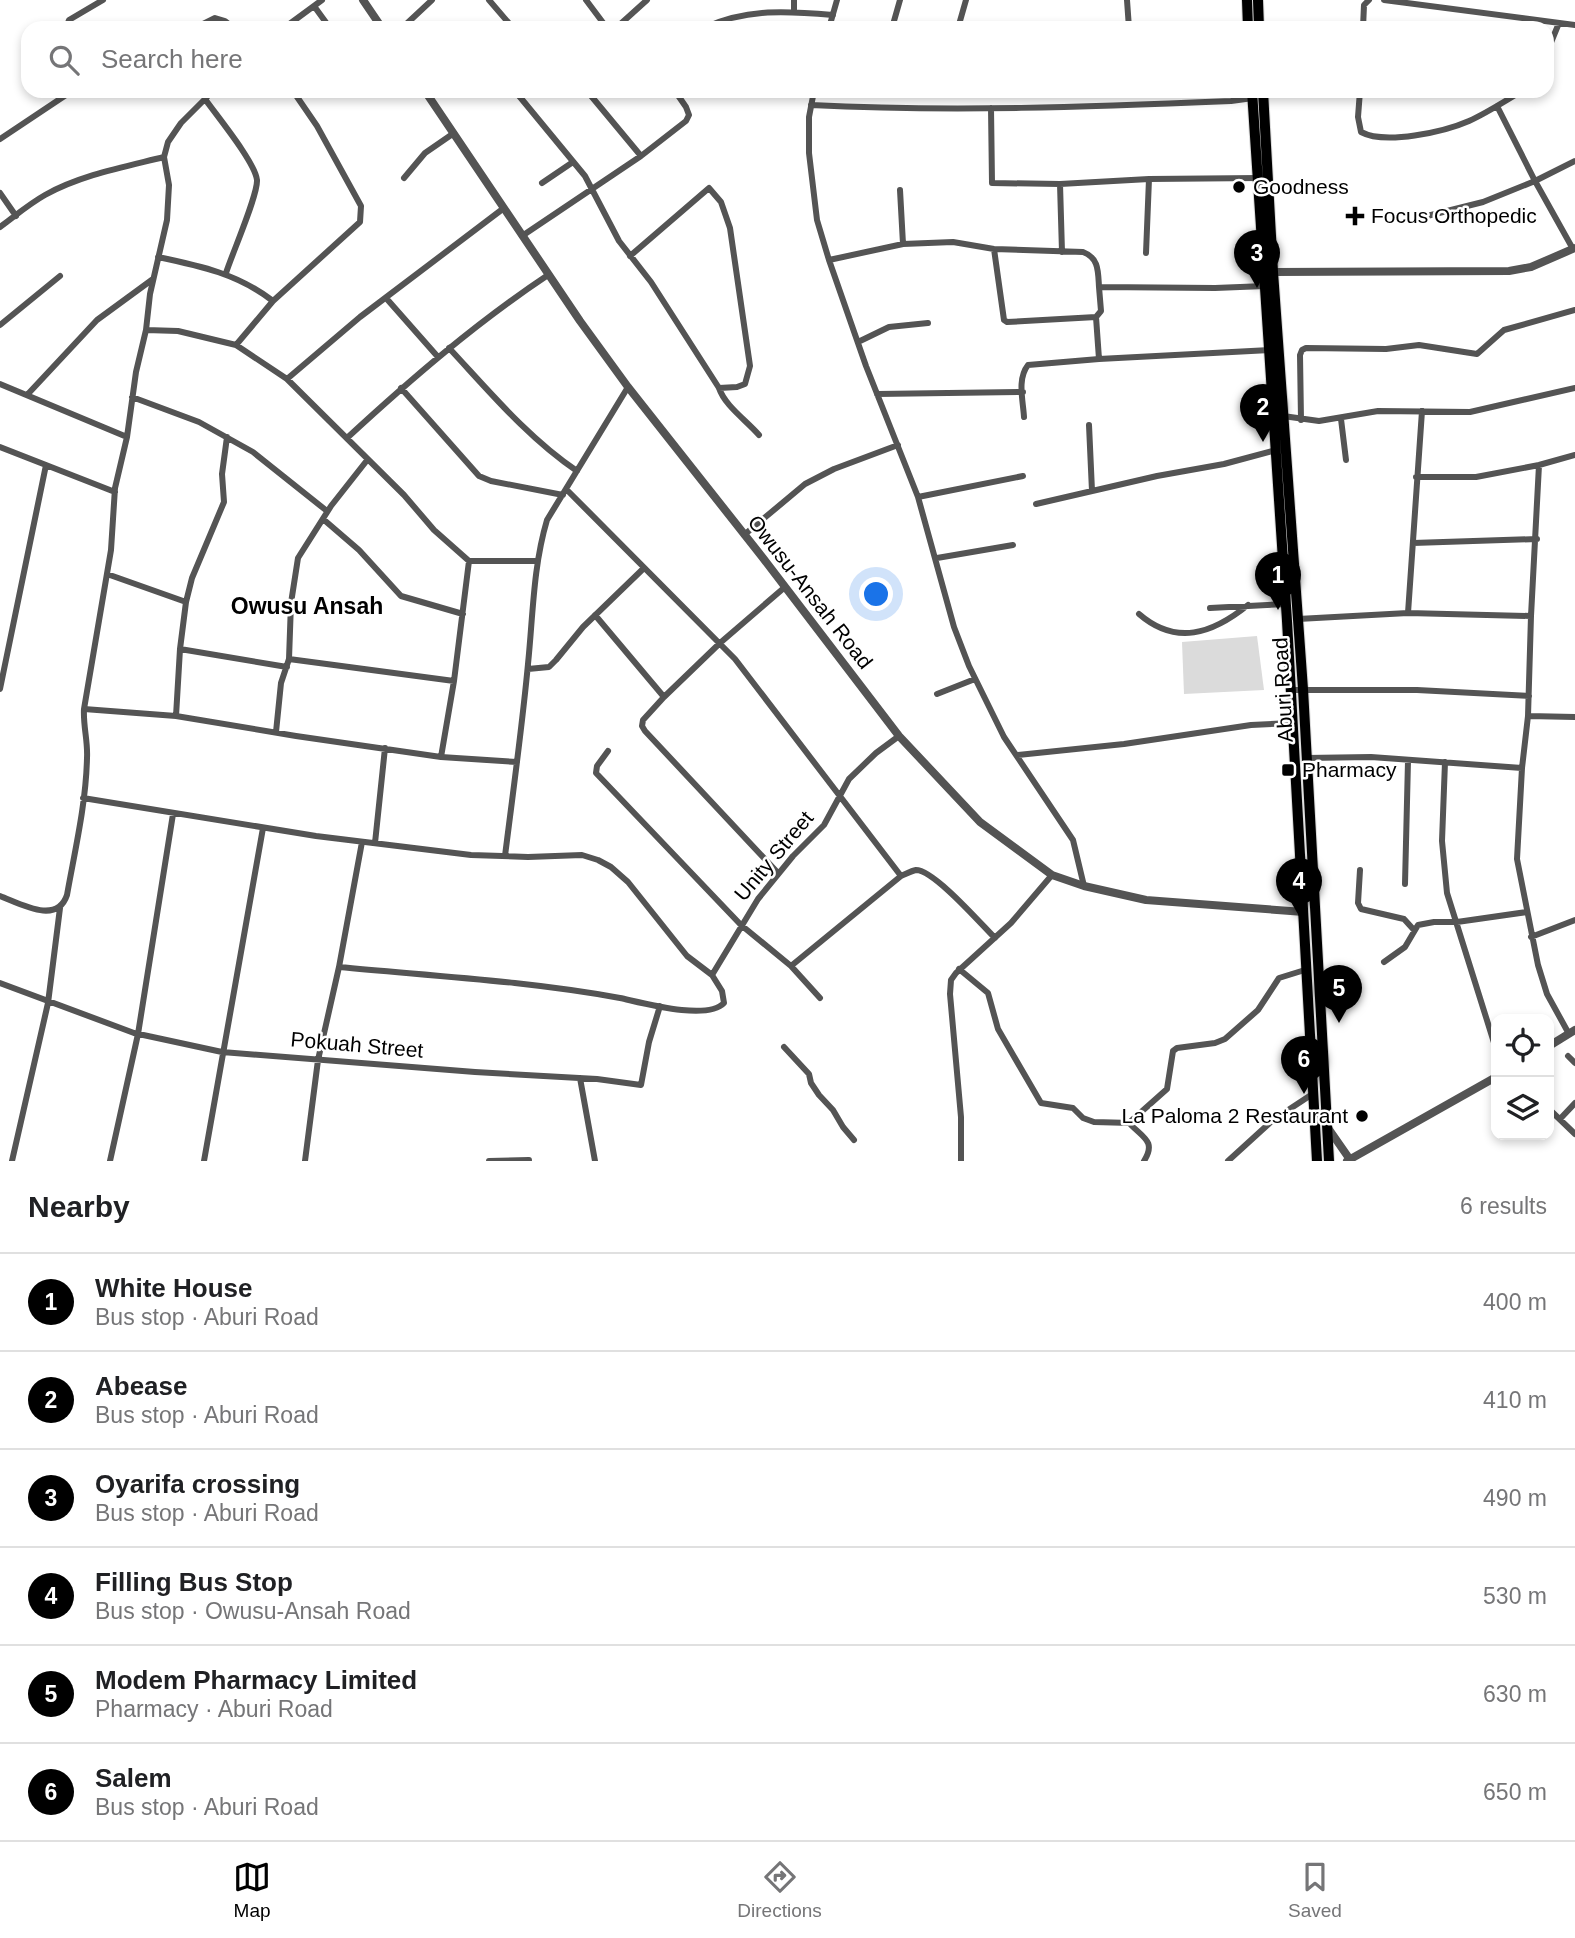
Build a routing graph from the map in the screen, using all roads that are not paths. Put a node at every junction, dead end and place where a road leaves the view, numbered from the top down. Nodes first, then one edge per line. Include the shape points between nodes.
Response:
1 (103, 0) edge
2 (322, 0) edge
3 (363, 0) edge
4 (432, 0) edge
5 (489, 0) edge
6 (586, 0) edge
7 (647, 0) edge
8 (794, 0) edge
9 (837, 0) edge
10 (900, 0) edge
11 (966, 0) edge
12 (1127, 0) edge
13 (1247, 0) edge
14 (1258, 0) edge
15 (1369, 0) edge
16 (1384, 0) edge
17 (314, 6) junction
18 (794, 11) junction
19 (833, 15) junction
20 (69, 21) edge
21 (294, 21) edge
22 (325, 21) edge
23 (377, 21) edge
24 (410, 21) edge
25 (507, 21) edge
26 (602, 21) edge
27 (626, 21) edge
28 (728, 21) edge
29 (831, 21) edge
30 (894, 21) edge
31 (960, 21) edge
32 (1128, 21) edge
33 (1248, 21) edge
34 (1259, 21) edge
35 (1363, 21) edge
36 (1544, 21) edge
37 (1554, 22) edge
38 (1559, 23) junction
39 (1575, 24) edge
40 (1554, 35) edge
41 (62, 98) edge
42 (298, 98) edge
43 (430, 98) edge
44 (521, 98) edge
45 (593, 98) edge
46 (678, 98) edge
47 (812, 98) edge
48 (1240, 98) edge
49 (1254, 98) edge
50 (1262, 98) edge
51 (1360, 98) edge
52 (1510, 98) edge
53 (205, 99) joint
54 (811, 105) junction
55 (1497, 106) junction
56 (991, 108) junction
57 (1259, 111) junction
58 (454, 133) junction
59 (0, 139) edge
60 (641, 156) junction
61 (164, 157) junction
62 (1575, 161) edge
63 (573, 162) junction
64 (404, 178) dead end
65 (1259, 178) junction
66 (1149, 179) junction
67 (1535, 181) junction
68 (542, 183) dead end
69 (1060, 184) junction
70 (592, 188) junction
71 (900, 190) dead end
72 (0, 193) edge
73 (504, 208) junction
74 (16, 216) junction
75 (1415, 219) dead end
76 (0, 227) edge
77 (522, 236) junction
78 (903, 244) junction
79 (994, 249) junction
80 (1574, 249) edge
81 (1062, 252) junction
82 (1146, 253) dead end
83 (630, 256) junction
84 (158, 257) junction
85 (830, 260) junction
86 (1273, 272) junction
87 (226, 273) junction
88 (548, 275) junction
89 (60, 276) dead end
90 (153, 279) junction
91 (1265, 286) junction
92 (1100, 287) junction
93 (386, 298) junction
94 (273, 301) junction
95 (1575, 310) edge
96 (1096, 317) junction
97 (928, 323) dead end
98 (0, 325) edge
99 (146, 330) junction
100 (858, 342) junction
101 (236, 345) junction
102 (449, 348) junction
103 (1270, 350) junction
104 (438, 357) junction
105 (1099, 359) junction
106 (287, 379) junction
107 (0, 384) edge
108 (628, 387) junction
109 (401, 388) junction
110 (719, 388) junction
111 (1575, 388) edge
112 (1023, 391) junction
113 (877, 394) junction
114 (27, 395) junction
115 (132, 397) junction
116 (1422, 411) junction
117 (1283, 416) junction
118 (1024, 417) dead end
119 (1342, 419) junction
120 (1301, 420) junction
121 (1089, 425) dead end
122 (759, 435) dead end
123 (127, 437) junction
124 (227, 437) junction
125 (347, 438) junction
126 (898, 445) junction
127 (0, 447) edge
128 (1276, 450) junction
129 (1575, 455) edge
130 (368, 459) junction
131 (1346, 460) dead end
132 (46, 465) junction
133 (1539, 466) junction
134 (577, 471) junction
135 (1023, 476) dead end
136 (1416, 477) junction
137 (1092, 491) junction
138 (115, 492) junction
139 (564, 492) junction
140 (918, 497) junction
141 (1036, 504) dead end
142 (327, 511) junction
143 (323, 519) junction
144 (744, 535) junction
145 (1537, 539) junction
146 (1413, 543) junction
147 (1013, 545) dead end
148 (937, 558) junction
149 (469, 561) junction
150 (537, 561) junction
151 (644, 568) junction
152 (107, 574) junction
153 (785, 587) junction
154 (186, 602) junction
155 (1286, 604) junction
156 (1248, 605) junction
157 (1210, 608) dead end
158 (1408, 613) junction
159 (463, 614) junction
160 (1139, 614) dead end
161 (595, 615) junction
162 (1531, 616) junction
163 (1298, 619) junction
164 (720, 643) junction
165 (180, 649) junction
166 (289, 659) junction
167 (287, 667) junction
168 (528, 669) junction
169 (975, 678) junction
170 (454, 681) junction
171 (0, 689) edge
172 (1303, 689) junction
173 (1290, 690) junction
174 (937, 694) dead end
175 (1529, 696) junction
176 (664, 697) junction
177 (84, 709) junction
178 (176, 716) junction
179 (1528, 716) junction
180 (1575, 717) edge
181 (1292, 723) junction
182 (276, 732) junction
183 (899, 736) junction
184 (385, 748) junction
185 (607, 751) dead end
186 (1018, 755) junction
187 (441, 757) junction
188 (1306, 758) junction
189 (1408, 761) junction
190 (517, 762) junction
191 (1445, 762) junction
192 (1522, 768) junction
193 (840, 794) junction
194 (83, 798) junction
195 (173, 814) junction
196 (263, 828) junction
197 (362, 842) junction
198 (376, 843) junction
199 (505, 856) junction
200 (1360, 870) dead end
201 (778, 873) junction
202 (1052, 874) junction
203 (901, 876) junction
204 (1405, 884) dead end
205 (1084, 886) junction
206 (0, 896) edge
207 (60, 908) junction
208 (1304, 912) junction
209 (1527, 912) junction
210 (1575, 919) edge
211 (1457, 922) junction
212 (741, 925) junction
213 (1415, 930) junction
214 (1531, 937) junction
215 (995, 938) junction
216 (1384, 962) dead end
217 (791, 966) junction
218 (339, 967) junction
219 (959, 969) junction
220 (1307, 969) junction
221 (712, 975) junction
222 (0, 983) edge
223 (820, 998) dead end
224 (48, 1003) junction
225 (660, 1006) junction
226 (1572, 1032) edge
227 (138, 1034) junction
228 (1491, 1035) edge
229 (1554, 1042) edge
230 (784, 1047) dead end
231 (222, 1052) junction
232 (1568, 1056) dead end
233 (318, 1060) junction
234 (1575, 1063) edge
235 (580, 1078) junction
236 (1491, 1080) edge
237 (1315, 1092) junction
238 (1575, 1103) edge
239 (1554, 1114) edge
240 (1560, 1119) junction
241 (1131, 1123) junction
242 (1328, 1128) junction
243 (1575, 1134) edge
244 (855, 1140) dead end
245 (1317, 1155) edge
246 (529, 1160) edge
247 (1349, 1160) edge
248 (12, 1161) edge
249 (110, 1161) edge
250 (204, 1161) edge
251 (304, 1161) edge
252 (488, 1161) edge
253 (595, 1161) edge
254 (961, 1161) edge
255 (1144, 1161) edge
256 (1228, 1161) edge
257 (1329, 1161) edge

1 - 20 street
2 - 17 street
3 - 23 street
4 - 24 street
5 - 25 street
6 - 26 street
7 - 27 street
8 - 18 street
9 - 19 street
10 - 30 street
11 - 31 street
12 - 32 street
13 - 33 highway
14 - 34 highway
15 - 35 street via 1364,5
16 - 36 street
17 - 21 street
17 - 22 street
18 - 19 street
18 - 28 street
19 - 29 street
37 - 38 street
38 - 39 street
38 - 40 street
41 - 59 street
42 - 94 street via 323,136 362,216
43 - 58 street, Owusu-Ansah Road
44 - 63 street
45 - 60 street
46 - 60 street via 689,115 686,121
47 - 54 street
48 - 56 street
49 - 57 highway, Aburi Road
50 - 57 highway, Aburi Road
51 - 55 street via 1359,128 1374,135 1435,131
52 - 55 street
53 - 61 street via 172,136
53 - 87 street via 257,178
54 - 56 street
54 - 85 street via 811,175 817,220
55 - 67 street
56 - 69 street via 992,183
57 - 65 highway, Aburi Road
57 - 86 highway, Aburi Road
58 - 64 street via 425,153
58 - 73 street, Owusu-Ansah Road
60 - 70 street
61 - 74 street via 67,184
61 - 84 street via 169,203
62 - 67 street
63 - 68 street
63 - 70 street
65 - 66 street
65 - 91 highway, Aburi Road
66 - 69 street
66 - 82 street
67 - 75 street via 1483,202
67 - 80 street
69 - 81 street
70 - 77 street
70 - 83 street
71 - 78 street
72 - 74 street
73 - 77 street, Owusu-Ansah Road
73 - 93 street
74 - 76 street
77 - 88 street, Owusu-Ansah Road
78 - 79 street via 953,242
78 - 85 street
79 - 81 street
79 - 96 street via 1007,322
80 - 86 street via 1509,271
81 - 92 street via 1093,257
83 - 110 street
83 - 110 street via 709,187 721,202 730,228 750,366 745,384
84 - 87 street
84 - 90 street
85 - 100 street
86 - 117 highway, Aburi Road
87 - 94 street
88 - 102 street
88 - 108 street, Owusu-Ansah Road
89 - 98 street
90 - 99 street
90 - 114 street via 97,320
91 - 92 street
91 - 103 highway, Aburi Road
92 - 96 street via 1101,311
93 - 104 street
93 - 106 street
94 - 101 street
95 - 120 street via 1504,330 1477,354 1419,345 1306,348 1300,355
96 - 105 street
97 - 100 street via 889,327
99 - 101 street via 178,331
99 - 115 street
100 - 113 street
101 - 106 street
102 - 104 street
102 - 134 street via 506,410 554,456
103 - 105 street
103 - 128 highway, Aburi Road
104 - 109 street
105 - 112 street via 1028,365
106 - 125 street
107 - 114 street
108 - 134 street
108 - 144 street, Owusu-Ansah Road
109 - 125 street
109 - 139 street via 479,476
110 - 122 street via 722,397
111 - 116 street via 1486,410
112 - 113 street
112 - 118 street
113 - 126 street
114 - 123 street
115 - 123 street
115 - 124 street
116 - 119 street via 1366,412
116 - 136 street
117 - 120 street
117 - 163 highway, Aburi Road
119 - 120 street
119 - 131 street
121 - 137 street
123 - 138 street
124 - 142 street via 264,459
124 - 154 street via 224,502
125 - 130 street
126 - 140 street
126 - 144 street via 805,484
127 - 132 street
128 - 137 street
128 - 155 highway, Aburi Road
129 - 133 street
130 - 142 street
130 - 149 street
132 - 138 street
132 - 171 street
133 - 136 street via 1476,477
133 - 145 street
134 - 139 street
135 - 140 street
136 - 146 street
137 - 141 street
138 - 152 street
139 - 150 street via 547,520
139 - 151 street
140 - 148 street
142 - 143 street
143 - 159 street via 401,596
143 - 166 street via 296,564
144 - 153 street, Owusu-Ansah Road
145 - 146 street
145 - 162 street
146 - 158 street
147 - 148 street
148 - 169 street via 954,627
149 - 150 street
149 - 159 street
150 - 168 street
151 - 161 street
151 - 164 street
152 - 154 street
152 - 177 street
153 - 164 street
153 - 183 street, Owusu-Ansah Road
154 - 165 street
155 - 156 street
155 - 173 highway, Aburi Road
156 - 157 street
156 - 160 street via 1199,633 1160,629
158 - 162 street
158 - 163 street
159 - 170 street
161 - 168 street via 549,667
161 - 176 street
162 - 175 street
163 - 172 highway, Aburi Road
164 - 176 street
164 - 193 street
165 - 167 street
165 - 178 street
166 - 167 street
166 - 170 street
167 - 182 street
168 - 190 street
169 - 174 street
169 - 186 street
170 - 187 street
172 - 173 street
172 - 175 street
172 - 188 highway, Aburi Road
173 - 181 highway, Aburi Road
175 - 179 street
176 - 201 street via 643,720 643,729
177 - 178 street
177 - 194 street via 87,758
178 - 182 street
179 - 180 street
179 - 192 street
181 - 186 street
181 - 208 highway, Aburi Road
182 - 184 street
183 - 193 street, Unity Street via 858,770
183 - 202 street, Owusu-Ansah Road via 980,822
184 - 187 street
184 - 198 street
185 - 212 street via 596,773
186 - 205 street via 1073,840
187 - 190 street
188 - 189 street
188 - 242 highway, Aburi Road
189 - 191 street
189 - 204 street
190 - 199 street
191 - 192 street
191 - 211 street via 1442,841 1447,893
192 - 209 street via 1517,859
193 - 201 street, Unity Street via 824,825
193 - 203 street
194 - 195 street
194 - 207 street via 67,895
195 - 196 street
195 - 227 street
196 - 197 street
196 - 231 street
197 - 198 street
197 - 218 street
198 - 199 street
199 - 221 street via 582,855 611,867 687,956
200 - 213 street via 1361,909 1404,919
201 - 212 street, Unity Street
202 - 205 street, Owusu-Ansah Road
202 - 215 street
203 - 215 street via 914,870 925,873
203 - 217 street
205 - 208 street, Owusu-Ansah Road via 1146,900
206 - 207 street via 48,912
207 - 224 street
208 - 220 highway, Aburi Road
209 - 211 street
209 - 214 street
210 - 214 street
211 - 213 street via 1418,925
211 - 228 street
212 - 217 street
212 - 221 street, Unity Street
213 - 216 street via 1405,947
214 - 226 street via 1547,994
215 - 219 street
217 - 223 street
218 - 225 street via 567,988
218 - 233 street
219 - 241 street via 988,993 998,1029 1041,1103 1073,1108 1094,1122
219 - 254 street via 950,986
220 - 237 highway, Aburi Road
220 - 241 street via 1279,978 1258,1010 1225,1039 1177,1048 1167,1089
221 - 225 street via 723,995 720,1007 701,1011
222 - 224 street, Pokuah Street
224 - 227 street, Pokuah Street
224 - 248 street
225 - 235 street, Pokuah Street via 641,1085
226 - 229 street
227 - 231 street, Pokuah Street
227 - 249 street
230 - 244 street
231 - 233 street, Pokuah Street
231 - 250 street
232 - 234 street
233 - 235 street, Pokuah Street
233 - 251 street
235 - 253 street
236 - 247 street
237 - 245 highway, Aburi Road
237 - 256 street via 1273,1120
238 - 240 street
239 - 240 street
240 - 243 street
241 - 255 street via 1149,1144
242 - 247 street
242 - 257 highway, Aburi Road
245 - 257 street
246 - 252 street

